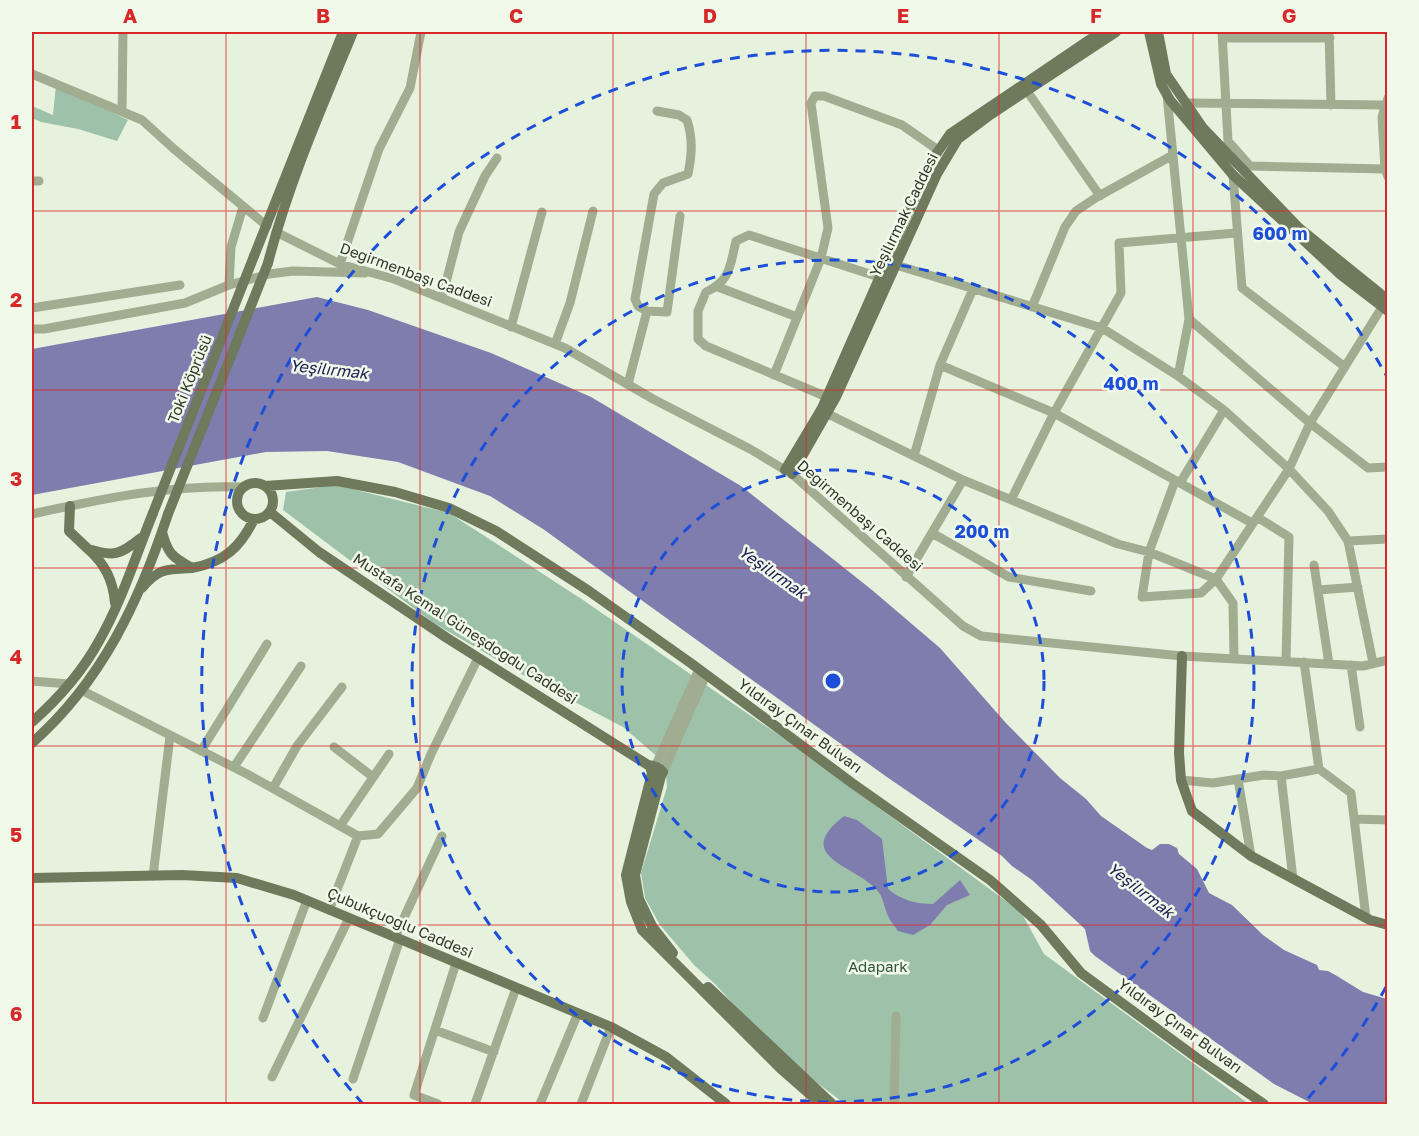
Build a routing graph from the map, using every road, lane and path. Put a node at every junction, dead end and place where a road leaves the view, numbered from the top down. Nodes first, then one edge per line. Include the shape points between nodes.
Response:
1 (123, 32) edge
2 (343, 32) edge
3 (353, 32) edge
4 (421, 32) edge
5 (1101, 32) edge
6 (1116, 32) edge
7 (1149, 32) edge
8 (1158, 32) edge
9 (1222, 35) edge
10 (1330, 35) edge
11 (32, 74) edge
12 (1027, 91) junction
13 (1167, 94) junction
14 (1386, 102) edge
15 (1186, 103) junction
16 (1226, 103) junction
17 (1331, 105) junction
18 (122, 111) junction
19 (657, 111) dead end
20 (938, 150) junction
21 (1173, 155) junction
22 (497, 158) dead end
23 (1386, 173) edge
24 (1233, 175) junction
25 (1100, 196) junction
26 (243, 207) junction
27 (593, 211) dead end
28 (542, 212) dead end
29 (680, 216) dead end
30 (271, 229) junction
31 (1236, 233) junction
32 (1181, 238) junction
33 (821, 258) junction
34 (340, 264) junction
35 (896, 265) junction
36 (376, 273) junction
37 (879, 277) junction
38 (180, 285) dead end
39 (229, 285) junction
40 (718, 287) junction
41 (973, 289) junction
42 (442, 298) junction
43 (1032, 306) junction
44 (1386, 306) edge
45 (32, 308) edge
46 (647, 311) junction
47 (798, 317) junction
48 (1189, 319) junction
49 (511, 327) junction
50 (1102, 328) junction
51 (32, 329) edge
52 (555, 345) junction
53 (940, 365) junction
54 (1345, 367) junction
55 (774, 375) junction
56 (1179, 376) junction
57 (628, 384) junction
58 (827, 397) junction
59 (1224, 411) junction
60 (826, 413) junction
61 (1054, 413) junction
62 (1310, 423) junction
63 (914, 456) junction
64 (1388, 467) edge
65 (1289, 469) junction
66 (788, 472) junction
67 (963, 480) junction
68 (1178, 482) junction
69 (266, 486) junction
70 (244, 487) junction
71 (1011, 500) junction
72 (70, 506) junction
73 (270, 512) junction
74 (32, 514) edge
75 (254, 519) junction
76 (1255, 520) junction
77 (162, 532) junction
78 (932, 533) junction
79 (144, 536) junction
80 (1388, 539) edge
81 (1348, 541) junction
82 (87, 549) junction
83 (1149, 552) junction
84 (1314, 565) dead end
85 (192, 568) junction
86 (906, 577) junction
87 (1216, 579) junction
88 (1358, 587) junction
89 (1318, 590) junction
90 (1091, 591) dead end
91 (137, 595) junction
92 (115, 608) junction
93 (267, 644) dead end
94 (1182, 656) junction
95 (478, 658) junction
96 (1234, 658) junction
97 (1388, 660) edge
98 (1286, 661) junction
99 (1304, 662) junction
100 (1373, 663) junction
101 (1329, 664) junction
102 (1351, 665) junction
103 (301, 666) dead end
104 (702, 672) junction
105 (32, 681) edge
106 (69, 684) junction
107 (342, 687) dead end
108 (81, 690) junction
109 (32, 722) edge
110 (1360, 727) dead end
111 (170, 736) junction
112 (32, 743) edge
113 (334, 747) dead end
114 (201, 751) junction
115 (389, 754) dead end
116 (234, 768) junction
117 (1319, 769) junction
118 (656, 770) junction
119 (1281, 776) junction
120 (373, 777) junction
121 (1238, 779) junction
122 (1182, 780) junction
123 (273, 788) junction
124 (1355, 819) junction
125 (1388, 820) edge
126 (340, 826) junction
127 (358, 836) junction
128 (442, 836) dead end
129 (1251, 856) junction
130 (153, 876) junction
131 (32, 878) edge
132 (1293, 879) junction
133 (307, 900) junction
134 (329, 910) junction
135 (349, 918) junction
136 (1366, 918) junction
137 (1388, 925) edge
138 (397, 938) junction
139 (456, 963) junction
140 (516, 988) junction
141 (578, 1013) junction
142 (897, 1016) dead end
143 (263, 1018) dead end
144 (611, 1027) junction
145 (435, 1030) junction
146 (494, 1052) junction
147 (787, 1069) junction
148 (272, 1077) dead end
149 (353, 1079) dead end
150 (438, 1104) edge
151 (475, 1104) edge
152 (540, 1104) edge
153 (581, 1104) edge
154 (726, 1104) edge
155 (821, 1104) edge
156 (832, 1104) edge
157 (894, 1104) edge
158 (1264, 1104) edge

1 - 18 street
2 - 30 main road
3 - 30 main road
4 - 34 street via 410,88 379,148
5 - 20 main road, Yeşilırmak Caddesi via 950,134
6 - 12 main road, Yeşilırmak Caddesi
7 - 13 main road
8 - 15 main road via 1166,74
9 - 10 street
9 - 16 street
10 - 17 street
11 - 18 street, Değirmenbaşı Caddesi
12 - 25 street
12 - 35 main road, Yeşilırmak Caddesi via 958,140 937,174
13 - 21 street
13 - 24 main road
14 - 17 street
14 - 23 street via 1382,117
15 - 16 street
15 - 44 main road via 1203,128 1299,228
16 - 17 street
16 - 23 street via 1228,141 1250,166
18 - 26 street, Değirmenbaşı Caddesi via 142,120
19 - 46 street via 687,120 692,155 688,174 663,183 654,194 635,299
20 - 33 street via 902,124 815,96 811,103 828,228
20 - 37 main road, Yeşilırmak Caddesi
21 - 25 street
21 - 32 street
22 - 42 street via 459,232
24 - 31 street
24 - 44 main road via 1341,275
25 - 43 street via 1076,211 1065,227
26 - 30 street, Değirmenbaşı Caddesi
26 - 39 street via 231,247
27 - 52 street
28 - 49 street
29 - 46 street via 668,312
30 - 34 street, Değirmenbaşı Caddesi
30 - 77 main road, bridge via 268,263
30 - 79 main road, Toki Köprüsü, bridge via 254,256
31 - 32 street
31 - 54 street via 1242,288
32 - 48 street
32 - 50 street via 1119,243 1121,293
33 - 37 street
33 - 40 street via 749,235 736,241 727,277
33 - 47 street
34 - 36 street, Değirmenbaşı Caddesi
35 - 41 street
35 - 60 main road, Yeşilırmak Caddesi
36 - 39 street via 293,272
36 - 42 street, Değirmenbaşı Caddesi
37 - 58 main road, Yeşilırmak Caddesi
38 - 45 street
39 - 51 street via 185,303
40 - 47 street
40 - 55 street via 706,292 698,311 698,339
41 - 43 street
41 - 53 street
42 - 49 street, Değirmenbaşı Caddesi
43 - 50 street
44 - 54 street
46 - 57 street
47 - 55 street
48 - 56 street
48 - 62 street
49 - 52 street, Değirmenbaşı Caddesi
50 - 56 street
50 - 61 street
52 - 57 street, Değirmenbaşı Caddesi
53 - 61 street
53 - 63 street
54 - 62 street
55 - 58 street
56 - 59 street
57 - 66 street, Değirmenbaşı Caddesi
58 - 66 main road, Yeşilırmak Caddesi
59 - 65 street
59 - 68 street
60 - 63 street
60 - 66 main road, Yeşilırmak Caddesi
61 - 68 street
61 - 71 street
62 - 64 street via 1368,468
62 - 65 street
63 - 67 street
65 - 76 street
65 - 81 street via 1328,511
66 - 86 street, Değirmenbaşı Caddesi
67 - 71 street
67 - 78 street
68 - 76 street
68 - 83 street
69 - 70 main road via 254,483
69 - 73 main road via 273,495
69 - 104 main road, Yıldıray Çınar Bulvarı via 337,481 449,508 496,531 589,591
70 - 72 street via 207,486 136,493
70 - 75 main road via 238,497 239,509
71 - 83 street via 1118,544
72 - 74 street
72 - 82 main road via 69,531
73 - 75 main road
73 - 95 main road, Mustafa Kemal Güneşdoğdu Caddesi via 319,552
75 - 85 main road via 234,550 208,565
76 - 87 street
76 - 98 street via 1289,537
77 - 85 main road via 173,558
77 - 91 main road
78 - 86 street
78 - 90 street via 1009,577
79 - 82 main road via 112,555
79 - 92 main road, Toki Köprüsü
80 - 81 street
81 - 88 street
82 - 92 main road via 109,574
83 - 87 street
83 - 87 street via 1142,597 1201,593
84 - 89 street
85 - 91 main road via 160,571
86 - 94 street, Değirmenbaşı Caddesi via 963,626 981,636
87 - 96 street via 1233,603
88 - 89 street
88 - 100 street
89 - 101 street
91 - 108 main road via 122,630
92 - 106 main road, Toki Köprüsü via 99,641
93 - 114 street
94 - 96 street, Değirmenbaşı Caddesi
94 - 122 main road
95 - 118 main road, Mustafa Kemal Güneşdoğdu Caddesi
95 - 127 street via 417,788 378,834
96 - 98 street, Değirmenbaşı Caddesi
97 - 100 street, Değirmenbaşı Caddesi
98 - 99 street, Değirmenbaşı Caddesi
99 - 101 street, Değirmenbaşı Caddesi
99 - 117 street
100 - 102 street, Değirmenbaşı Caddesi
101 - 102 street, Değirmenbaşı Caddesi
102 - 110 street
103 - 116 street
104 - 118 street
104 - 158 main road, Yıldıray Çınar Bulvarı via 990,880 1041,925 1081,973
105 - 106 street
106 - 109 main road, Toki Köprüsü
107 - 123 street via 297,746
108 - 111 street
108 - 112 main road
111 - 114 street
111 - 130 street
113 - 120 street
114 - 116 street
115 - 120 street
116 - 123 street
117 - 119 street
117 - 124 street via 1351,793
118 - 147 main road via 635,875 643,907 652,926 678,959 735,1011
119 - 121 street
119 - 132 street
120 - 126 street
121 - 122 street via 1213,783
121 - 129 street
122 - 129 main road via 1192,811
123 - 126 street
124 - 125 street
124 - 136 street
126 - 127 street
127 - 134 street
128 - 138 street
129 - 132 main road
130 - 131 main road, Çubukçuoğlu Caddesi
130 - 133 main road, Çubukçuoğlu Caddesi via 237,878
132 - 136 main road
133 - 134 main road, Çubukçuoğlu Caddesi
133 - 143 street
134 - 135 main road, Çubukçuoğlu Caddesi
135 - 138 main road, Çubukçuoğlu Caddesi
135 - 148 street
136 - 137 main road
138 - 139 main road, Çubukçuoğlu Caddesi
138 - 149 street
139 - 140 main road, Çubukçuoğlu Caddesi
139 - 145 street
140 - 141 main road, Çubukçuoğlu Caddesi
140 - 146 street
141 - 144 main road, Çubukçuoğlu Caddesi
141 - 152 street
142 - 157 street
144 - 153 street
144 - 154 main road, Çubukçuoğlu Caddesi via 666,1057
145 - 146 street
145 - 150 street via 414,1095
146 - 151 street
147 - 155 main road
147 - 156 main road

